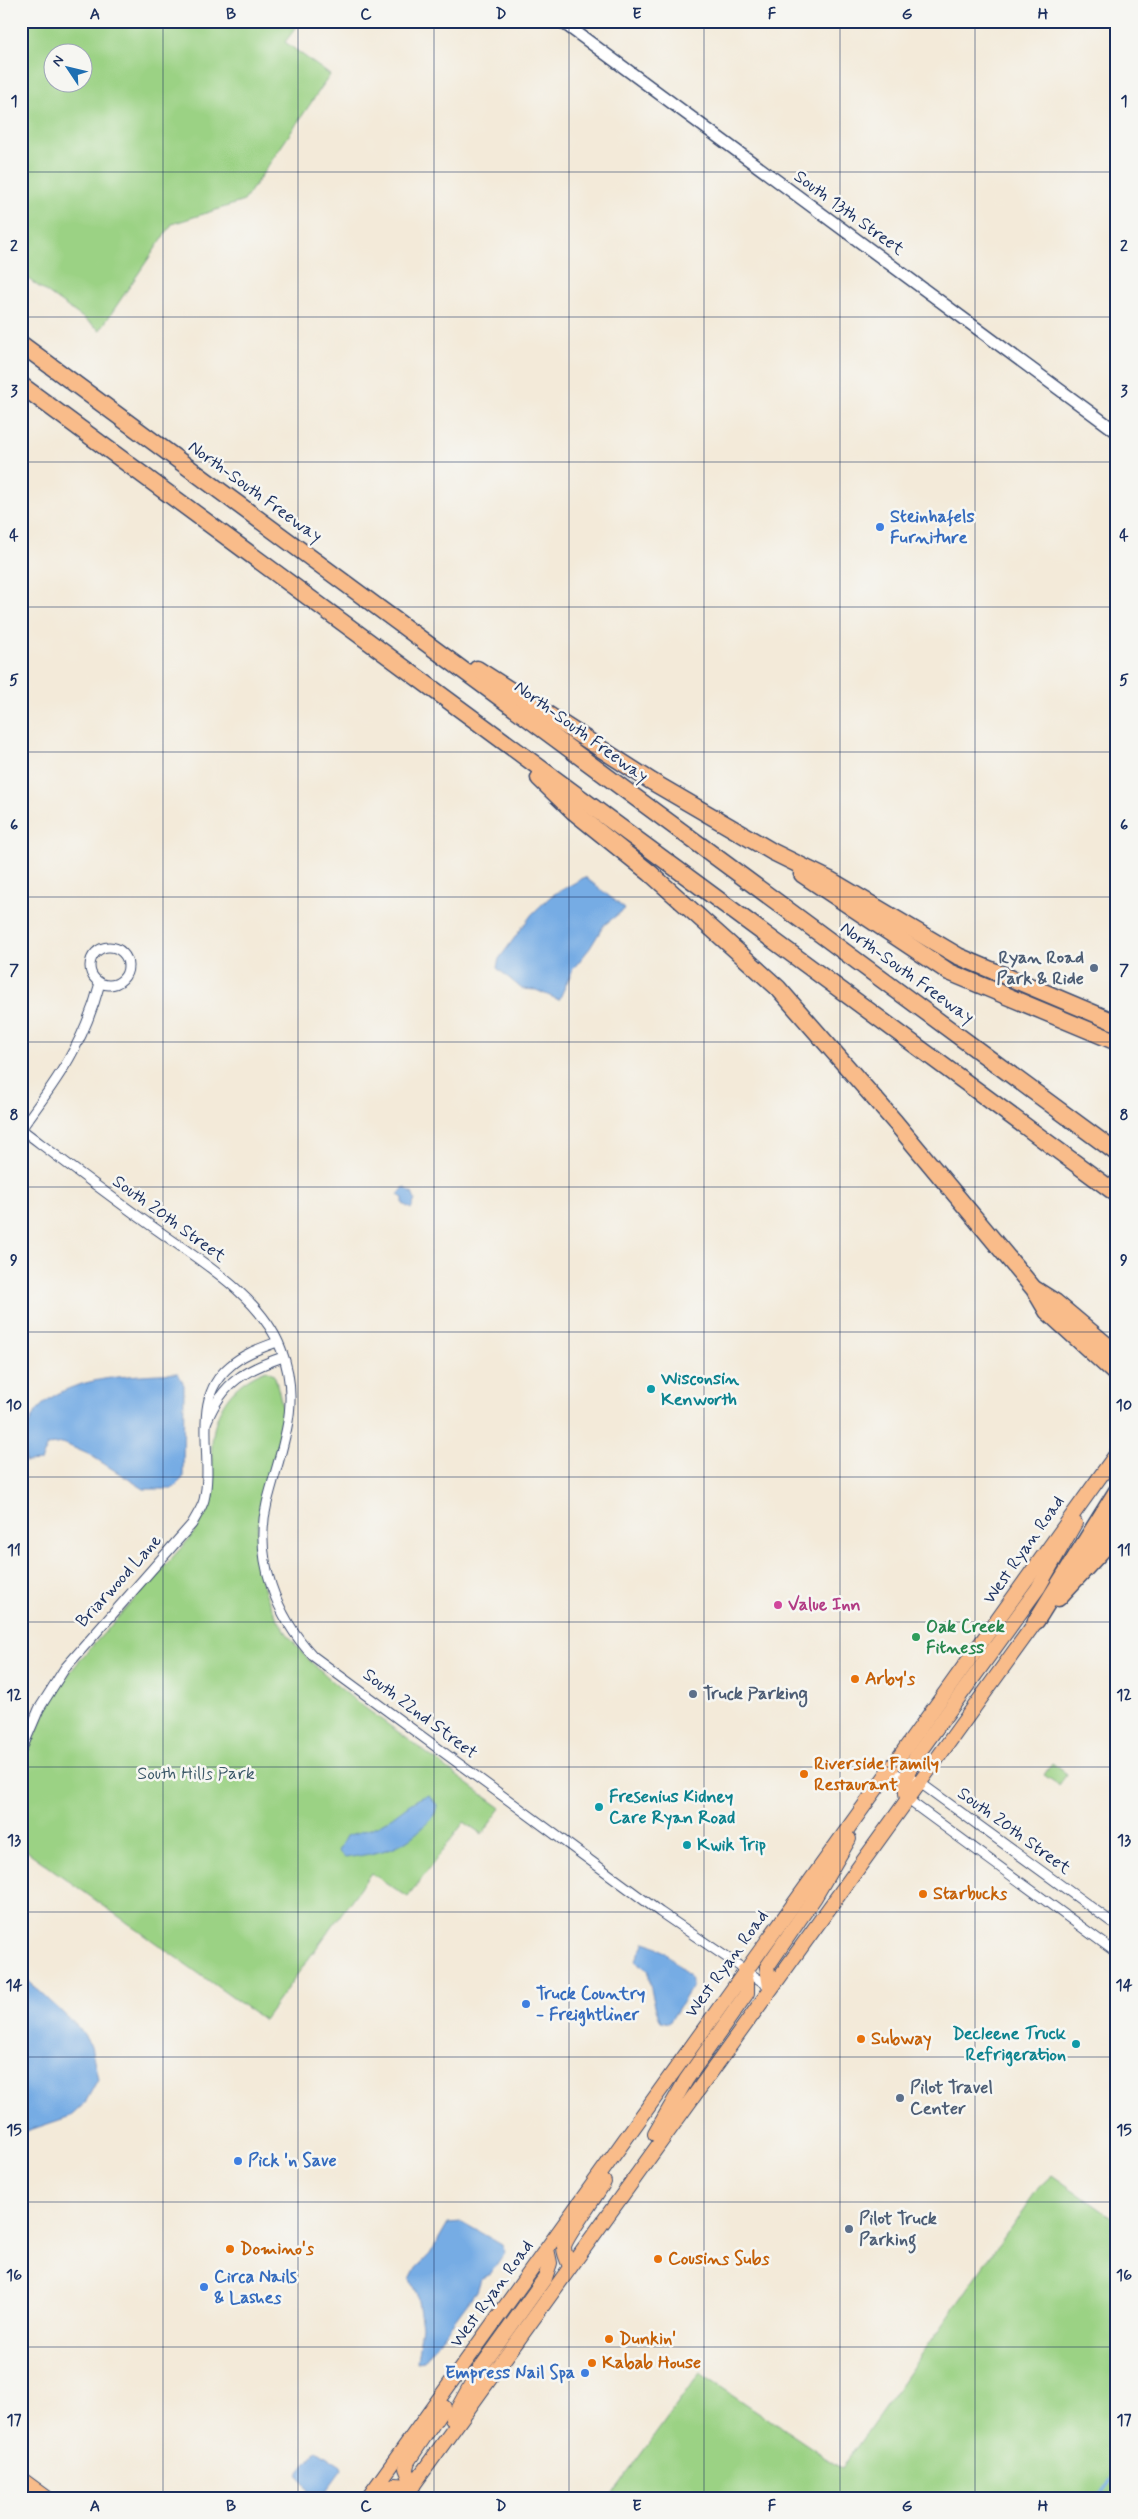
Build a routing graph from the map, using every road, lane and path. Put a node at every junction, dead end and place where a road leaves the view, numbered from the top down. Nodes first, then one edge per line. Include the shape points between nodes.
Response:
1 (561, 21) edge
2 (575, 26) edge
3 (21, 344) edge
4 (21, 385) edge
5 (1117, 432) edge
6 (365, 598) junction
7 (492, 733) junction
8 (772, 852) junction
9 (100, 983) junction
10 (1117, 1023) edge
11 (1117, 1042) edge
12 (21, 1129) edge
13 (1117, 1153) edge
14 (1117, 1194) edge
15 (1034, 1289) junction
16 (281, 1350) junction
17 (1117, 1354) edge
18 (1117, 1375) edge
19 (206, 1424) junction
20 (1117, 1453) edge
21 (1093, 1486) junction
22 (1117, 1491) edge
23 (1117, 1512) edge
24 (1117, 1534) edge
25 (1036, 1621) junction
26 (21, 1751) edge
27 (888, 1771) junction
28 (906, 1776) junction
29 (919, 1782) junction
30 (907, 1799) junction
31 (857, 1814) junction
32 (1117, 1926) edge
33 (1117, 1953) edge
34 (744, 1971) junction
35 (770, 1988) junction
36 (623, 2142) junction
37 (641, 2167) junction
38 (547, 2250) junction
39 (570, 2266) junction
40 (466, 2362) junction
41 (442, 2445) junction
42 (23, 2484) edge
43 (408, 2492) edge
44 (371, 2494) edge
45 (47, 2498) edge

1 - 2 street, South 13th Street
2 - 5 street, South 13th Street
3 - 6 highway, North-South Freeway
4 - 7 highway
6 - 8 highway via 651,781
6 - 13 highway, North-South Freeway
7 - 14 highway
7 - 15 highway via 573,811 650,873 778,988
8 - 10 highway via 830,880 958,956
8 - 11 highway via 949,972
9 - 9 street via 117,984 128,971 127,959 113,947 101,948 92,956 91,975
9 - 12 street via 81,1040
12 - 16 street, South 20th Street via 235,1287 258,1313
15 - 17 highway via 1055,1302
15 - 18 highway via 1047,1312
16 - 19 street, Briarwood Lane via 233,1380 215,1403
16 - 19 street, Briarwood Lane via 251,1353 229,1366 213,1386 206,1407
16 - 34 street, South 22nd Street via 291,1391 289,1424 267,1504 264,1541 270,1583 282,1614 304,1646 515,1806
19 - 26 street, Briarwood Lane via 204,1501 192,1524 65,1668 39,1709
20 - 21 main road, West Ryan Road
21 - 27 main road, West Ryan Road
21 - 28 main road via 1038,1588 917,1755
22 - 25 highway
23 - 25 main road
24 - 25 highway
25 - 29 main road
27 - 28 street, South 20th Street
27 - 31 main road, West Ryan Road
28 - 29 street, South 20th Street
28 - 30 main road
29 - 30 main road
29 - 32 street, South 20th Street
30 - 33 street
30 - 35 main road
31 - 34 main road, West Ryan Road
31 - 35 main road via 850,1837 815,1897 767,1967
34 - 35 street, South 22nd Street
34 - 36 main road, West Ryan Road
34 - 37 main road via 747,1994 686,2080 654,2136
35 - 37 main road
36 - 38 main road, West Ryan Road
36 - 39 main road via 593,2203 566,2240 565,2256
37 - 39 main road
38 - 40 main road, West Ryan Road
38 - 41 main road via 550,2263 545,2278 479,2370
39 - 41 main road
40 - 43 main road via 433,2425 408,2461
40 - 44 main road, West Ryan Road
41 - 43 main road
42 - 45 main road
43 - 44 main road via 395,2485

